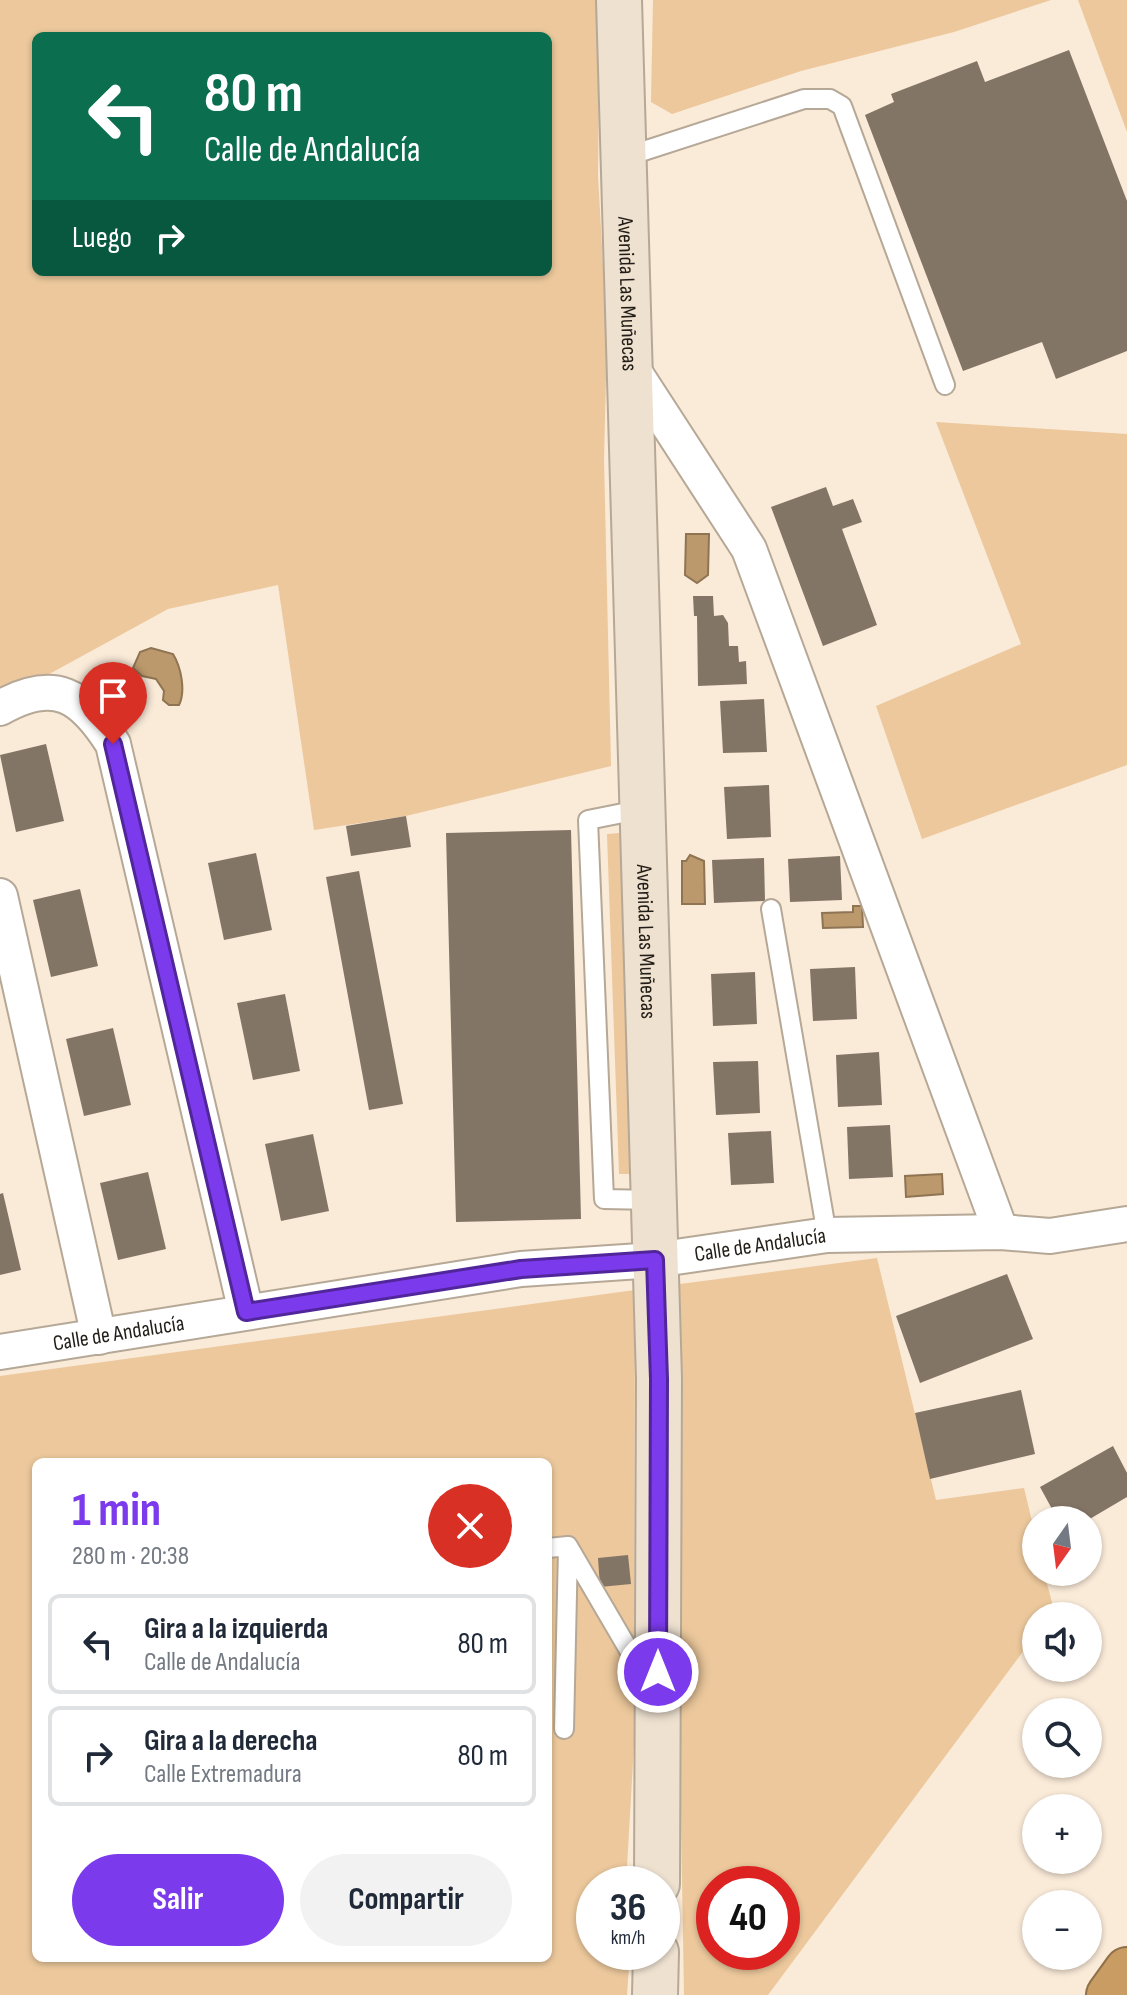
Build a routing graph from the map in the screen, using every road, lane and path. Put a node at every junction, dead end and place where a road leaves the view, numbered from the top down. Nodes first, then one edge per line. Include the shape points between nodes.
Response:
1 (619, 0) edge
2 (622, 158) junction
3 (631, 367) junction
4 (945, 385) dead end
5 (0, 708) edge
6 (0, 896) edge
7 (771, 909) dead end
8 (1127, 1224) edge
9 (1001, 1232) junction
10 (827, 1235) junction
11 (655, 1260) junction
12 (246, 1312) junction
13 (99, 1337) junction
14 (0, 1352) edge
15 (568, 1546) junction
16 (552, 1548) edge
17 (658, 1701) junction
18 (564, 1729) dead end
19 (657, 1866) edge
20 (656, 1970) edge
21 (1127, 1970) edge
22 (655, 1995) edge
23 (1109, 1995) edge

1 - 2 street, Avenida Las Muñecas
2 - 3 street, Avenida Las Muñecas
2 - 4 lane via 804,99 830,99 842,106
3 - 9 street via 749,549
3 - 11 street, Avenida Las Muñecas
5 - 12 street via 22,696 62,693 93,712 113,744
6 - 13 street
7 - 10 lane
8 - 9 street, Calle de Andalucía via 1050,1236
9 - 10 street, Calle de Andalucía
10 - 11 street, Calle de Andalucía
11 - 12 street, Calle de Andalucía via 521,1269
11 - 17 street, Avenida Las Muñecas
12 - 13 street, Calle de Andalucía
13 - 14 street, Calle de Andalucía
15 - 16 lane
15 - 17 lane
15 - 18 lane
17 - 19 street, Avenida Las Muñecas
20 - 22 street
21 - 23 highway

